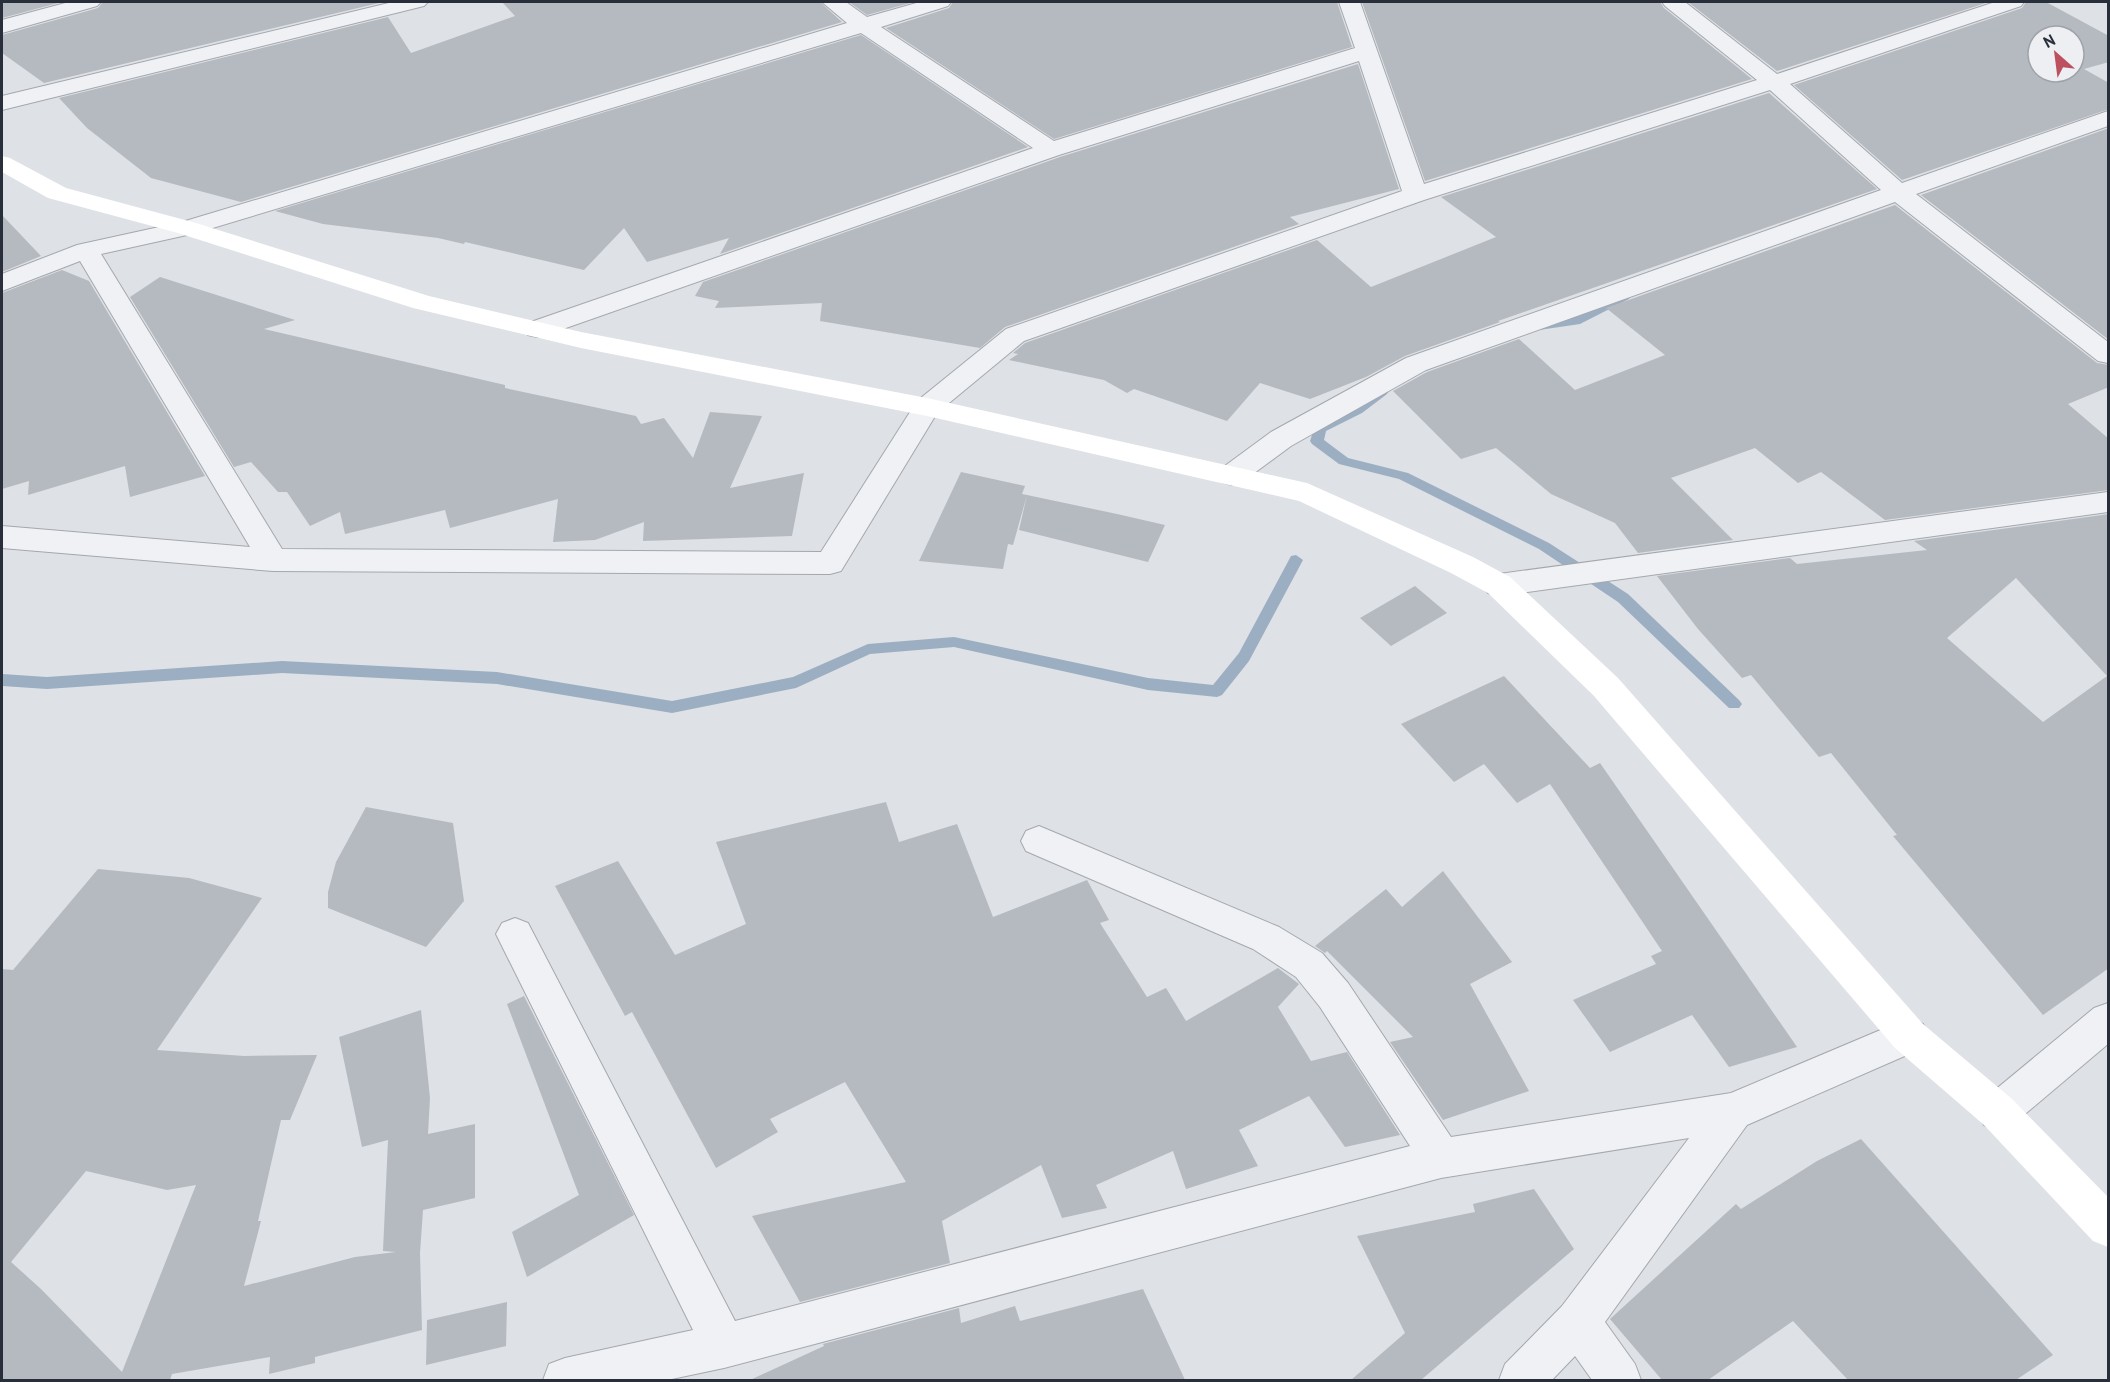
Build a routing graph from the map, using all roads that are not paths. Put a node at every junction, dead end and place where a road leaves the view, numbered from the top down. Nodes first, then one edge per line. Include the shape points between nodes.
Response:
1 (90, 2) edge
2 (417, 2) edge
3 (833, 2) edge
4 (941, 2) edge
5 (1350, 2) edge
6 (1672, 2) edge
7 (2014, 2) edge
8 (862, 24) junction
9 (2, 27) edge
10 (1367, 51) junction
11 (1773, 82) junction
12 (2, 103) edge
13 (2109, 118) edge
14 (1051, 150) junction
15 (2, 163) edge
16 (1899, 193) junction
17 (1415, 195) junction
18 (187, 228) junction
19 (86, 250) junction
20 (2, 283) edge
21 (537, 329) junction
22 (2102, 342) edge
23 (927, 407) junction
24 (1232, 475) junction
25 (2102, 508) edge
26 (2, 537) edge
27 (273, 560) junction
28 (1499, 585) junction
29 (1039, 841) dead end
30 (515, 934) dead end
31 (2109, 1020) edge
32 (1909, 1036) junction
33 (1733, 1112) junction
34 (1998, 1112) junction
35 (1441, 1158) junction
36 (2109, 1226) edge
37 (1578, 1322) junction
38 (724, 1346) junction
39 (565, 1380) edge
40 (1521, 1380) edge
41 (1618, 1380) edge

1 - 9 street
2 - 12 street
3 - 8 street
4 - 8 street
5 - 10 street
6 - 11 street
7 - 11 street
8 - 14 street
8 - 18 street
10 - 14 street
10 - 17 street
11 - 16 street
11 - 17 street
13 - 16 street
14 - 21 street
15 - 18 main road via 57,193
16 - 22 street
16 - 24 street via 1416,364 1281,439
17 - 23 street via 1015,335
18 - 19 street
18 - 21 main road via 422,302
19 - 20 street
19 - 27 street
21 - 23 main road
23 - 24 main road
23 - 27 street via 830,563
24 - 28 main road via 1306,493
25 - 28 street
26 - 27 street
28 - 32 main road via 1606,687
29 - 35 street via 1266,938 1309,965 1334,994
30 - 38 street
31 - 34 street
32 - 33 street
32 - 34 main road
33 - 35 street
33 - 37 street
34 - 36 main road
35 - 38 street
37 - 40 street
37 - 41 street
38 - 39 street

